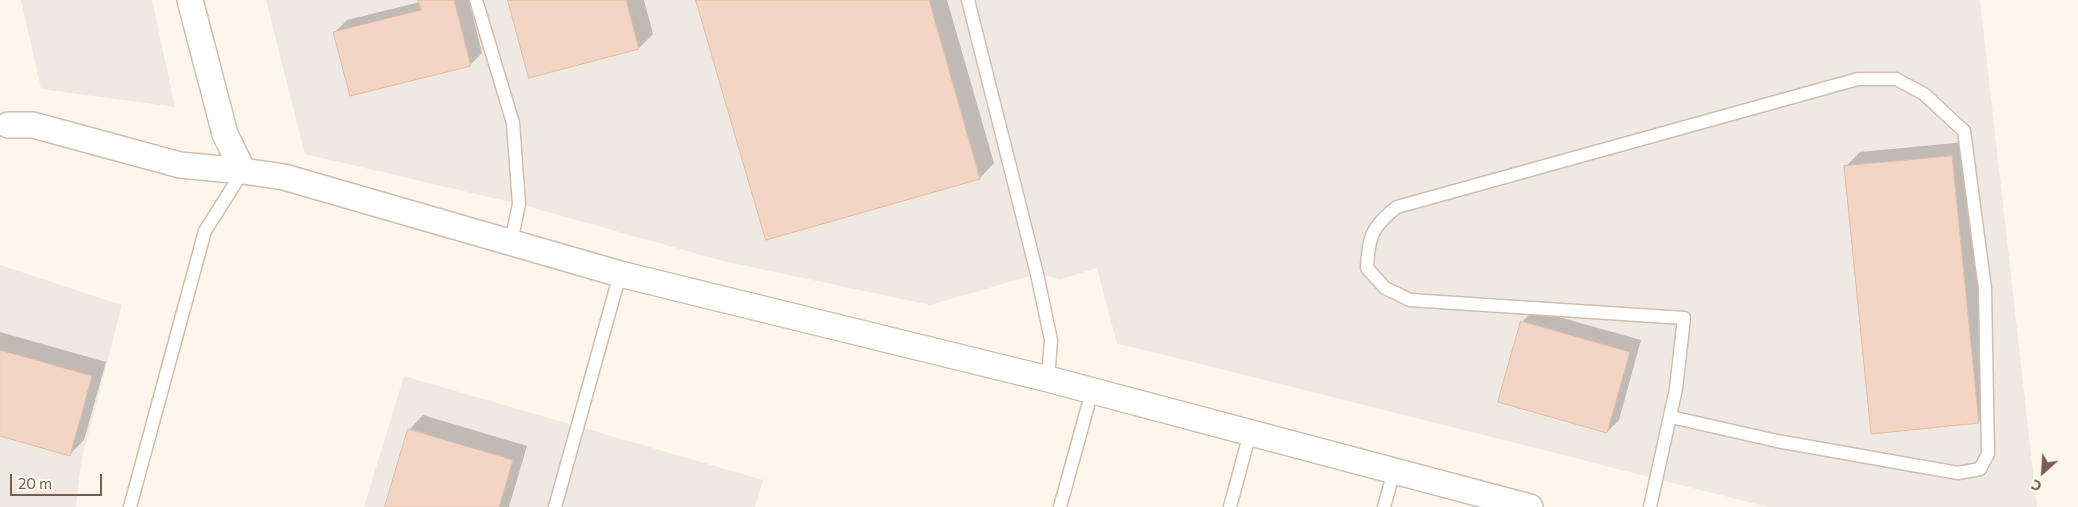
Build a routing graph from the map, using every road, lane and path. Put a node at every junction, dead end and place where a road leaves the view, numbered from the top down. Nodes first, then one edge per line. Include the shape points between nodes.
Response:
1 (190, 0) edge
2 (476, 0) edge
3 (968, 0) edge
4 (4, 125) edge
5 (243, 172) junction
6 (511, 242) junction
7 (620, 274) junction
8 (1048, 379) junction
9 (1092, 391) junction
10 (1670, 417) junction
11 (1250, 433) junction
12 (1394, 471) junction
13 (130, 507) edge
14 (555, 507) edge
15 (1060, 507) edge
16 (1230, 507) edge
17 (1384, 507) edge
18 (1530, 507) edge
19 (1650, 507) edge

1 - 5 street via 225,134
2 - 6 lane via 513,123 519,204
3 - 8 lane via 1047,321 1051,340
4 - 5 street via 33,125 180,165
5 - 6 street via 284,178
5 - 13 lane via 205,231
6 - 7 street
7 - 8 street
7 - 14 lane
8 - 9 street
9 - 11 street
9 - 15 lane
10 - 10 lane via 1684,318 1410,300 1386,288 1367,268 1368,242 1380,220 1397,207 1858,79 1896,79 1924,94 1964,131 1985,289 1988,454 1980,469 1958,473 1777,441
10 - 19 lane
11 - 12 street
11 - 16 lane
12 - 17 lane
12 - 18 street

